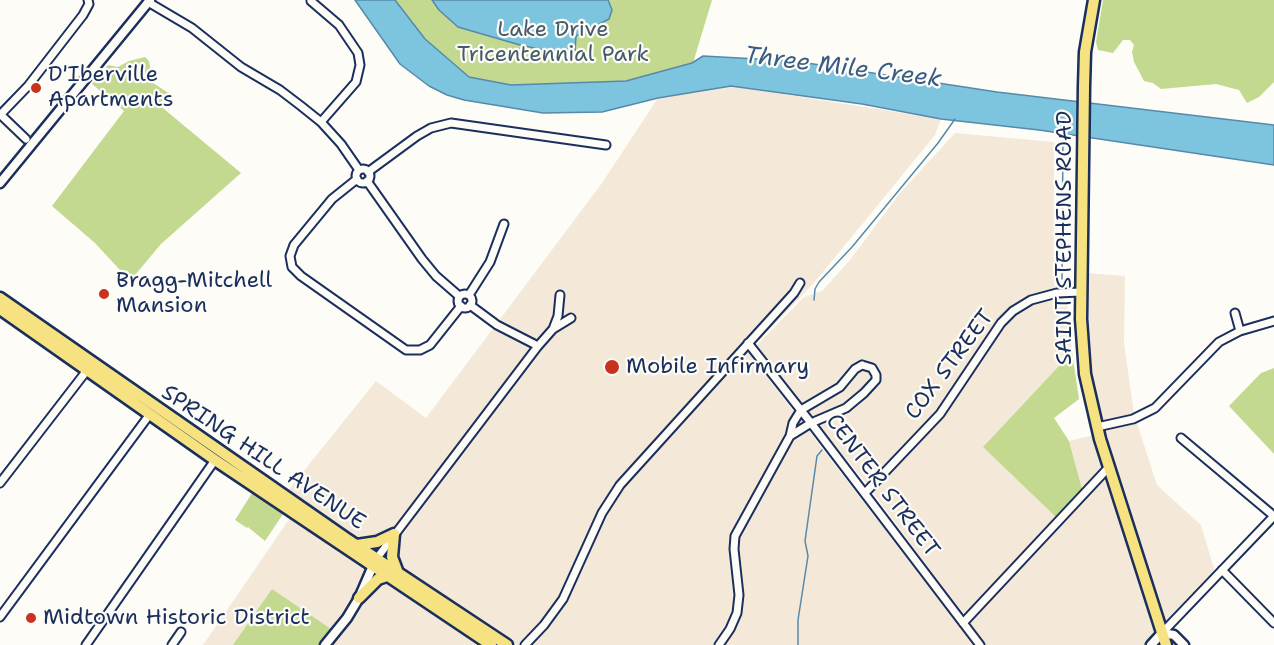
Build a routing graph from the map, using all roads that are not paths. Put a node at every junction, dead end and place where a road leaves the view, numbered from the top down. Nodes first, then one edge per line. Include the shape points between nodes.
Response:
1 (88, 0) edge
2 (1094, 0) edge
3 (149, 1) edge
4 (311, 1) edge
5 (1, 115) edge
6 (321, 122) junction
7 (26, 140) dead end
8 (606, 145) dead end
9 (359, 170) junction
10 (369, 172) junction
11 (357, 179) junction
12 (367, 181) junction
13 (0, 183) edge
14 (504, 224) dead end
15 (800, 283) dead end
16 (1081, 292) junction
17 (469, 295) junction
18 (560, 295) dead end
19 (459, 296) junction
20 (0, 298) edge
21 (470, 305) junction
22 (460, 306) junction
23 (0, 309) edge
24 (1235, 313) dead end
25 (571, 318) dead end
26 (1274, 321) edge
27 (553, 329) junction
28 (1240, 331) junction
29 (748, 343) junction
30 (538, 346) junction
31 (89, 367) junction
32 (801, 410) junction
33 (150, 414) junction
34 (811, 423) junction
35 (1097, 427) junction
36 (790, 436) junction
37 (1182, 438) dead end
38 (215, 460) junction
39 (1109, 467) junction
40 (0, 483) edge
41 (865, 493) junction
42 (1274, 516) edge
43 (394, 534) junction
44 (357, 545) junction
45 (374, 562) junction
46 (1222, 570) junction
47 (393, 575) junction
48 (359, 598) junction
49 (0, 616) edge
50 (963, 623) junction
51 (1274, 623) edge
52 (181, 632) dead end
53 (1162, 633) junction
54 (86, 645) edge
55 (172, 645) edge
56 (325, 645) edge
57 (491, 645) edge
58 (507, 645) edge
59 (525, 645) edge
60 (719, 645) edge
61 (980, 645) edge
62 (1151, 645) edge
63 (1166, 645) edge
64 (1184, 645) edge

1 - 5 street via 83,15
2 - 16 main road, SAINT STEPHENS ROAD via 1084,52
3 - 6 street
3 - 13 street
4 - 6 street via 351,39 360,65 356,82
5 - 7 street
6 - 9 street
8 - 10 street via 451,123 430,128
9 - 10 street
9 - 11 street
10 - 12 street
11 - 12 street
11 - 22 street via 332,199 294,245 292,267 406,350 430,345
12 - 19 street via 429,268
14 - 17 street via 490,262
15 - 29 street
16 - 35 main road, SAINT STEPHENS ROAD via 1085,374
16 - 41 street, COX STREET via 1048,295 1013,311 940,414
17 - 19 street
17 - 21 street
18 - 27 street
19 - 22 street
20 - 31 main road, SPRING HILL AVENUE
21 - 22 street
21 - 30 street
23 - 31 main road, SPRING HILL AVENUE
24 - 28 street
25 - 27 street
26 - 28 street
27 - 30 street
28 - 35 street via 1219,342 1155,408
29 - 32 street, CENTER STREET
29 - 59 street via 620,485 602,513 563,599
30 - 43 street
31 - 33 main road, SPRING HILL AVENUE
31 - 40 street
31 - 44 main road, SPRING HILL AVENUE
32 - 34 street, CENTER STREET
32 - 34 street via 840,387 858,366 872,368 876,380 864,393 846,408
32 - 36 street
33 - 38 main road, SPRING HILL AVENUE
33 - 49 street
34 - 36 street
34 - 41 street, CENTER STREET
35 - 39 main road, SAINT STEPHENS ROAD
36 - 60 street via 735,535 737,613
37 - 42 street
38 - 45 main road, SPRING HILL AVENUE
38 - 54 street
39 - 50 street
39 - 53 main road, SAINT STEPHENS ROAD
41 - 50 street, CENTER STREET
42 - 46 street
43 - 44 main road
43 - 45 street
43 - 47 main road
44 - 45 main road, SPRING HILL AVENUE
45 - 47 main road, SPRING HILL AVENUE
45 - 48 street
46 - 51 street
46 - 53 street
47 - 48 main road via 378,579
47 - 57 main road, SPRING HILL AVENUE
47 - 58 main road, SPRING HILL AVENUE
48 - 56 street
50 - 61 street, CENTER STREET
52 - 55 street
53 - 62 street
53 - 63 main road, SAINT STEPHENS ROAD
53 - 64 street via 1174,635

